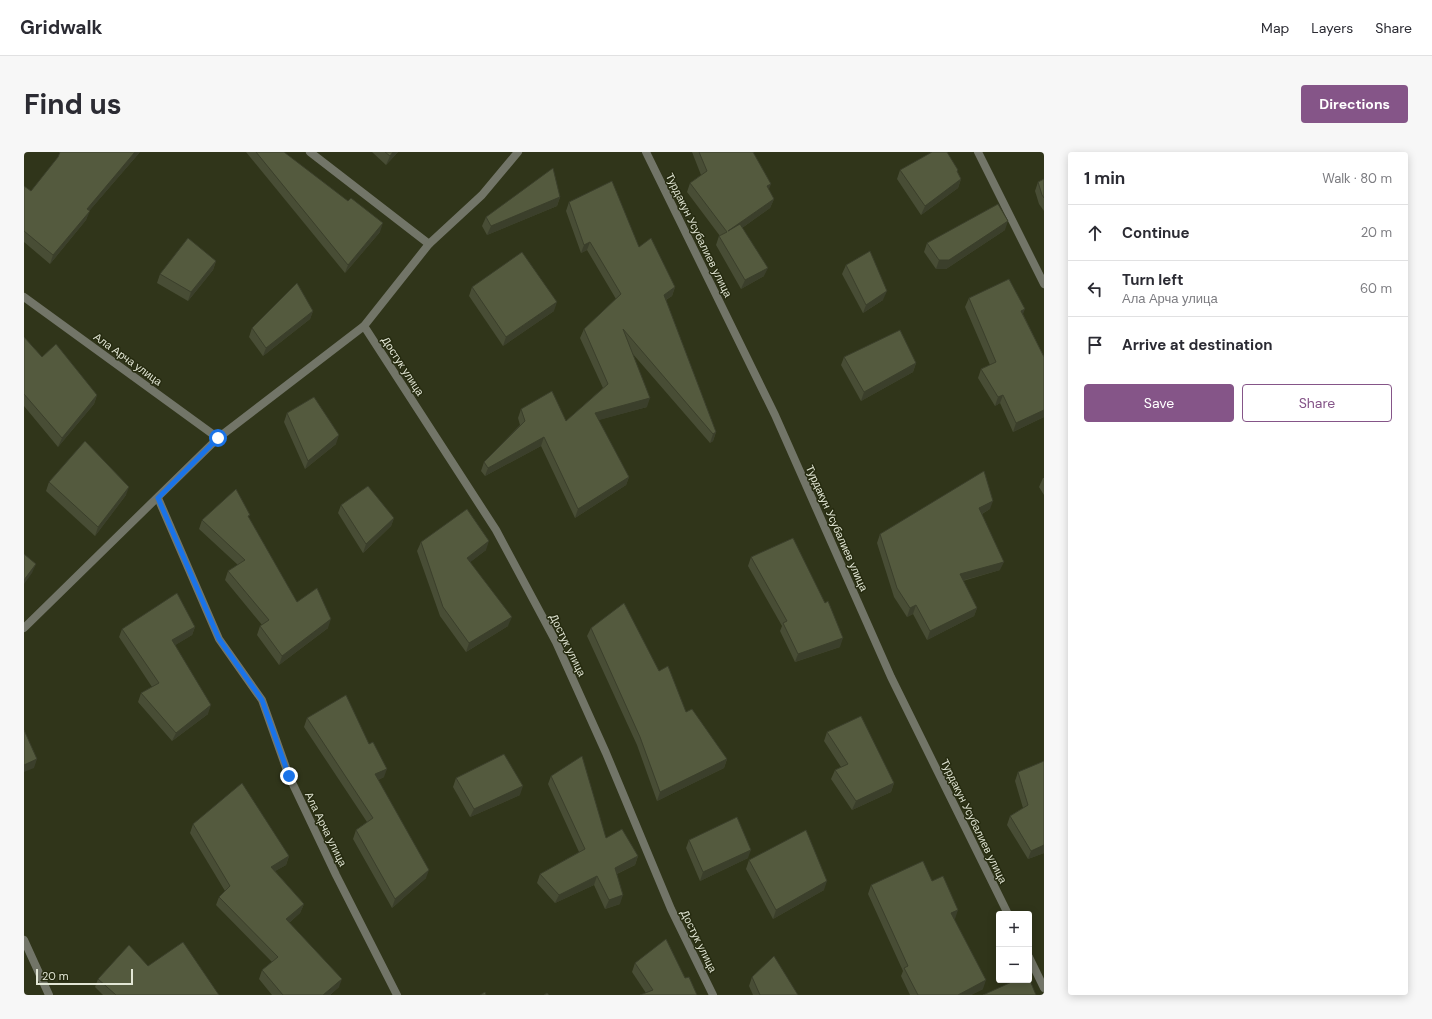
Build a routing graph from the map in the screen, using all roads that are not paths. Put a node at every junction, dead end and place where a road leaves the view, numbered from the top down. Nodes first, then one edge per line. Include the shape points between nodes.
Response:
1 (310, 152) edge
2 (518, 152) edge
3 (646, 152) edge
4 (978, 152) edge
5 (429, 244) junction
6 (1044, 284) edge
7 (24, 297) edge
8 (364, 326) junction
9 (218, 438) junction
10 (158, 498) junction
11 (24, 628) edge
12 (1007, 911) edge
13 (24, 940) edge
14 (1032, 963) edge
15 (1044, 988) edge
16 (49, 995) edge
17 (397, 995) edge
18 (713, 995) edge

1 - 5 street
2 - 5 street via 482,195
3 - 12 street, Турдакун Усубалиев улица via 775,415 891,677
4 - 6 street
5 - 8 street
7 - 9 street, Ала Арча улица
8 - 9 street
8 - 18 street, Достук улица via 496,530 556,642 606,753 671,909
9 - 10 street
10 - 11 street
10 - 17 street, Ала Арча улица via 219,639 262,700 289,776
13 - 16 street
14 - 15 street

